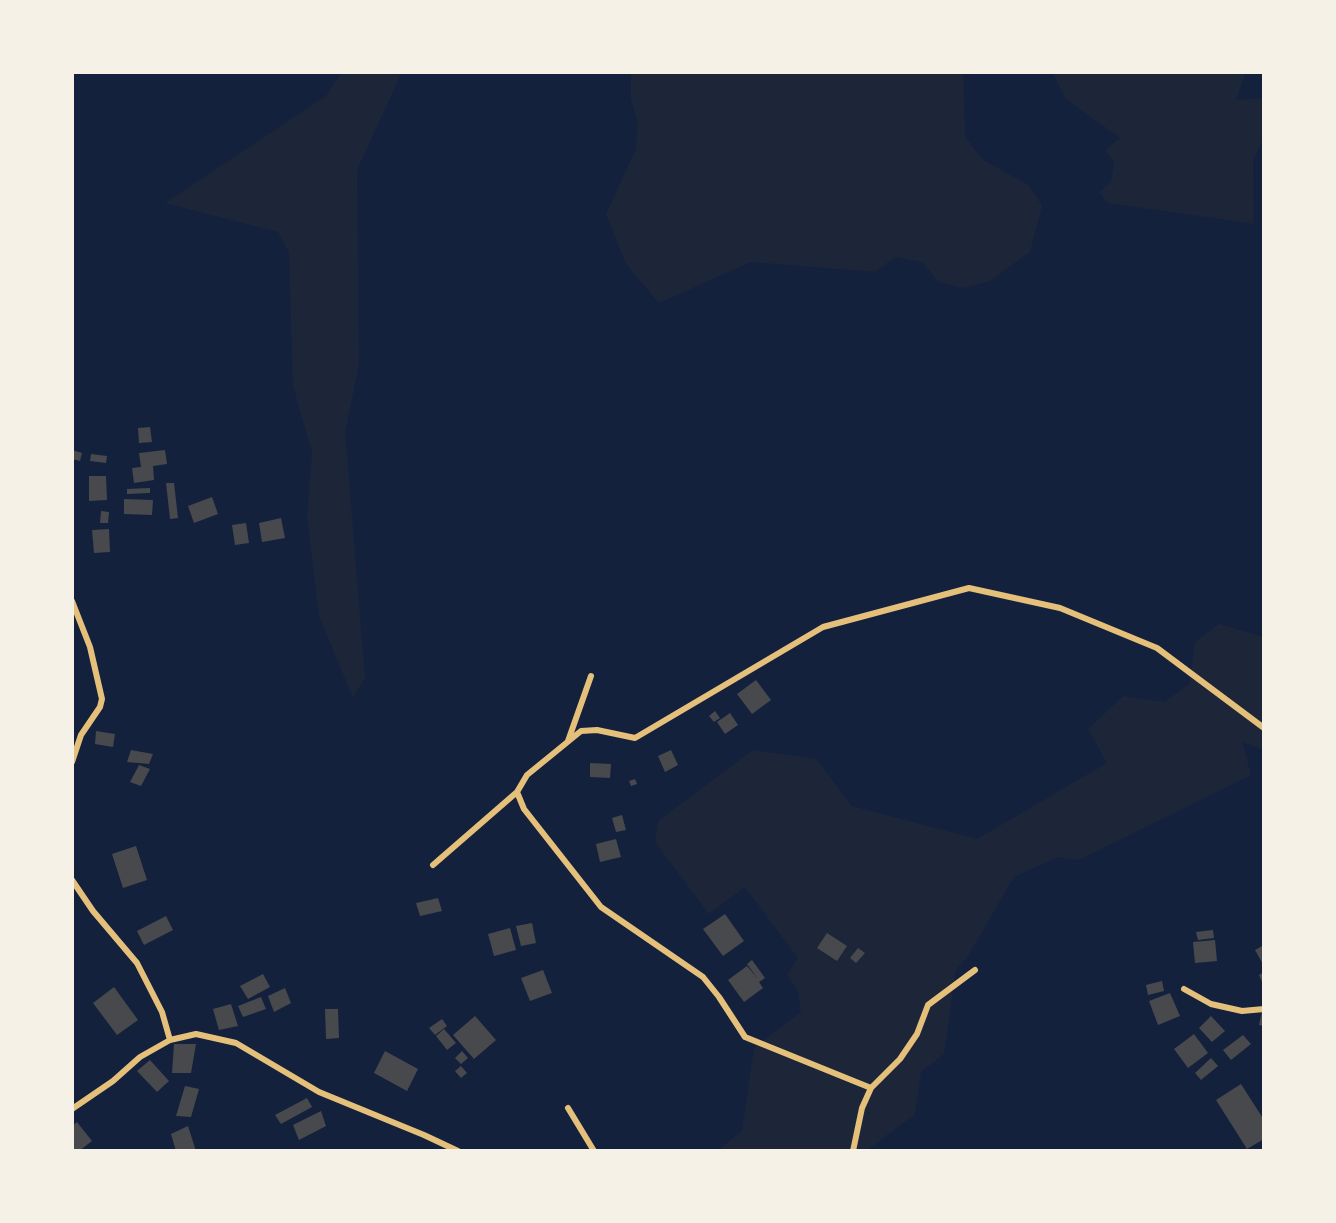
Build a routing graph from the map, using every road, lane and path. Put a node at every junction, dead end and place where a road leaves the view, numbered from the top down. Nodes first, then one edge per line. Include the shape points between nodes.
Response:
1 (72, 601) edge
2 (591, 676) dead end
3 (1264, 728) edge
4 (567, 741) junction
5 (72, 762) edge
6 (517, 792) junction
7 (433, 865) dead end
8 (72, 880) edge
9 (975, 970) dead end
10 (1184, 989) dead end
11 (1264, 1009) edge
12 (170, 1040) junction
13 (871, 1088) junction
14 (568, 1108) dead end
15 (72, 1109) edge
16 (458, 1151) edge
17 (594, 1151) edge
18 (853, 1151) edge

1 - 5 street via 90,647 102,699 81,735
2 - 4 street
3 - 4 street via 1157,648 1060,608 969,588 823,627 635,738 597,730 581,731
4 - 6 street via 527,775
6 - 7 street
6 - 13 street via 524,809 601,907 703,977 745,1037
8 - 12 street via 137,963 162,1012
9 - 13 street via 928,1005 912,1042
10 - 11 street via 1211,1004 1242,1011
12 - 15 street via 140,1057
12 - 16 street via 196,1034 236,1043 319,1092
13 - 18 street via 862,1108
14 - 17 street

